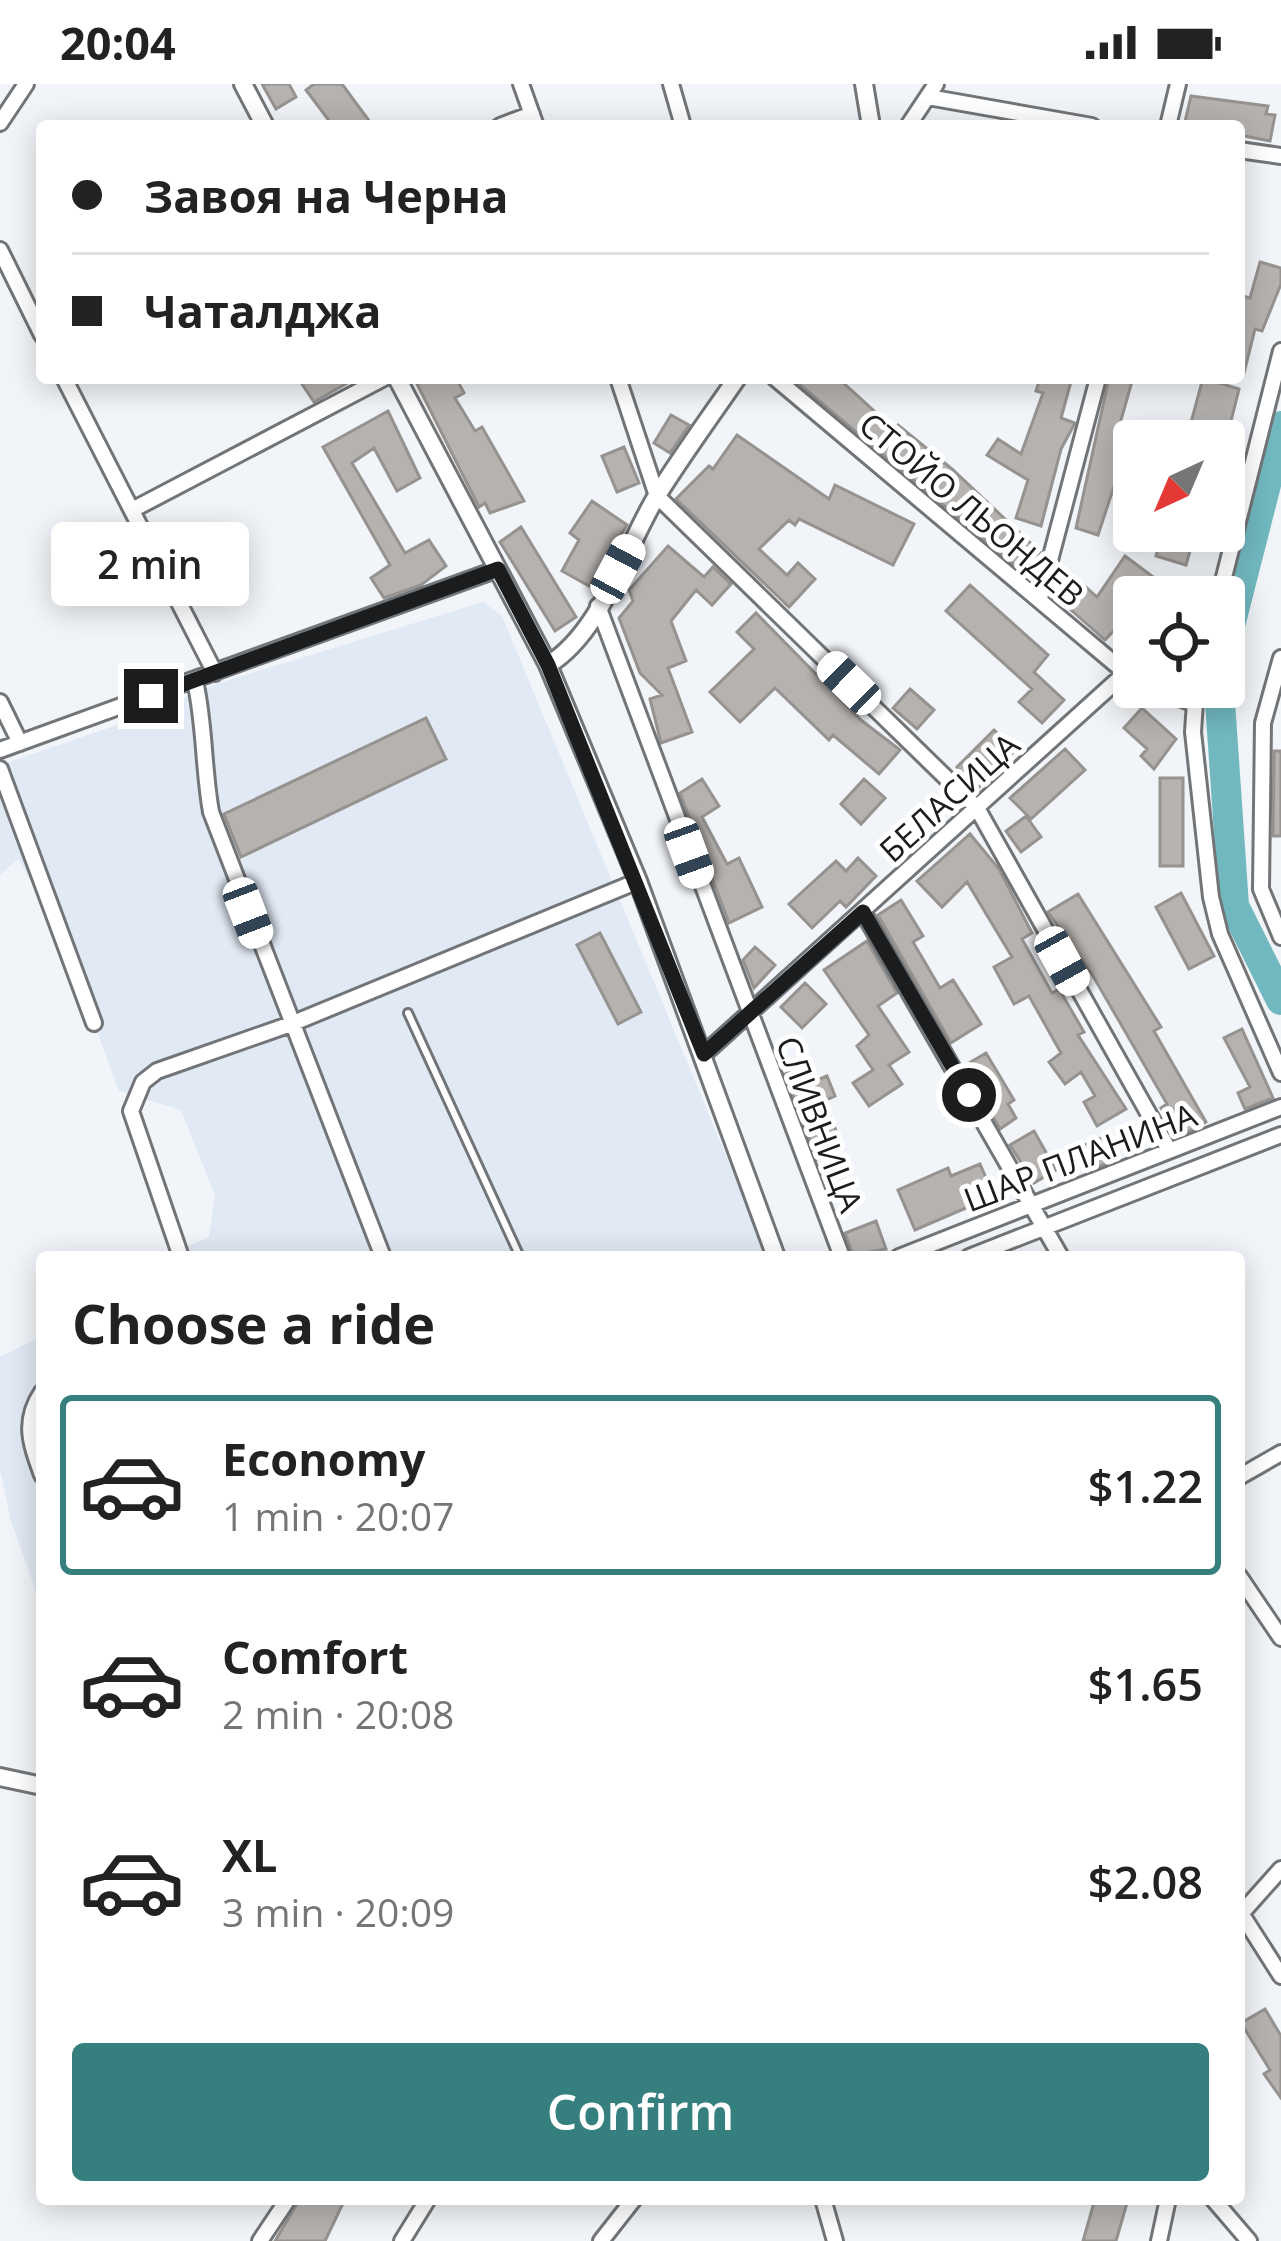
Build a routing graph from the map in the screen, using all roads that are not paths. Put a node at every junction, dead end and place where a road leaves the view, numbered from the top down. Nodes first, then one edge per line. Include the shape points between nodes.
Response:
1 (26, 84) edge
2 (243, 84) edge
3 (521, 84) edge
4 (671, 84) edge
5 (864, 84) edge
6 (1178, 84) edge
7 (932, 90) edge
8 (262, 120) edge
9 (534, 120) edge
10 (681, 120) edge
11 (870, 120) edge
12 (912, 120) edge
13 (1064, 120) edge
14 (1169, 120) edge
15 (0, 123) edge
16 (1245, 151) edge
17 (1281, 156) edge
18 (0, 250) edge
19 (36, 323) edge
20 (1281, 351) edge
21 (67, 384) edge
22 (373, 384) edge
23 (401, 384) edge
24 (620, 384) edge
25 (733, 384) edge
26 (782, 384) edge
27 (1097, 384) edge
28 (657, 496) junction
29 (132, 510) junction
30 (498, 569) junction
31 (1224, 576) edge
32 (1040, 598) junction
33 (598, 606) junction
34 (1281, 658) edge
35 (1113, 664) edge
36 (548, 665) junction
37 (214, 674) junction
38 (195, 680) junction
39 (1113, 691) edge
40 (0, 702) edge
41 (1192, 708) edge
42 (1263, 723) junction
43 (1281, 732) edge
44 (20, 743) junction
45 (0, 750) edge
46 (0, 770) edge
47 (976, 808) junction
48 (638, 881) junction
49 (863, 912) junction
50 (1281, 937) edge
51 (408, 1012) dead end
52 (750, 1018) junction
53 (94, 1024) dead end
54 (291, 1024) junction
55 (704, 1054) junction
56 (1281, 1073) edge
57 (1281, 1107) edge
58 (1281, 1135) edge
59 (1169, 1150) junction
60 (1033, 1204) junction
61 (1046, 1228) junction
62 (180, 1251) edge
63 (380, 1251) edge
64 (517, 1251) edge
65 (774, 1251) edge
66 (840, 1251) edge
67 (913, 1251) edge
68 (985, 1251) edge
69 (1058, 1251) edge
70 (36, 1401) edge
71 (1281, 1453) edge
72 (36, 1458) edge
73 (1245, 1474) edge
74 (1245, 1585) edge
75 (1281, 1638) edge
76 (0, 1777) edge
77 (36, 1785) edge
78 (1281, 1868) edge
79 (1245, 1908) edge
80 (1245, 1922) edge
81 (1281, 1976) edge
82 (284, 2205) edge
83 (424, 2205) edge
84 (628, 2205) edge
85 (826, 2205) edge
86 (1167, 2205) edge
87 (1218, 2205) edge
88 (260, 2241) edge
89 (402, 2241) edge
90 (601, 2241) edge
91 (835, 2241) edge
92 (1159, 2241) edge
93 (1250, 2241) edge

1 - 15 street
2 - 8 street
3 - 9 street
4 - 10 street
5 - 11 street
6 - 14 street
7 - 12 street
7 - 13 street
16 - 17 street
18 - 19 street
20 - 31 street
21 - 29 street
22 - 29 street
23 - 30 street
24 - 28 street
25 - 28 street
26 - 32 street, СТОЙО ЛЬОНДЕВ
27 - 32 street
28 - 33 street
28 - 47 street
29 - 37 street
30 - 36 street
30 - 37 street
32 - 35 street, СТОЙО ЛЬОНДЕВ
33 - 36 street
33 - 52 street, СЛИВНИЦА
34 - 42 street
36 - 48 street
37 - 38 street
38 - 44 street
38 - 54 street via 211,812
39 - 47 street, БЕЛАСИЦА
40 - 44 street
41 - 56 street via 1211,897
42 - 43 street
42 - 50 street via 1261,889
44 - 45 street
46 - 53 street
47 - 49 street, БЕЛАСИЦА
47 - 59 street
48 - 54 street
48 - 55 street
49 - 52 street, БЕЛАСИЦА
49 - 60 street
51 - 64 lane
52 - 55 street, БЕЛАСИЦА
52 - 66 street, СЛИВНИЦА
54 - 62 street via 157,1071 135,1096 131,1112
54 - 63 street
55 - 65 street
57 - 59 street, ШАР ПЛАНИНА
58 - 61 street, ШАР ПЛАНИНА
59 - 60 street, ШАР ПЛАНИНА
60 - 61 street
60 - 67 street, ШАР ПЛАНИНА
61 - 68 street, ШАР ПЛАНИНА
61 - 69 street
70 - 72 street via 28,1435
71 - 73 street
74 - 75 street
76 - 77 street
78 - 79 street
80 - 81 street
82 - 88 street
83 - 89 street
84 - 90 street
85 - 91 street
86 - 92 street
87 - 93 street

